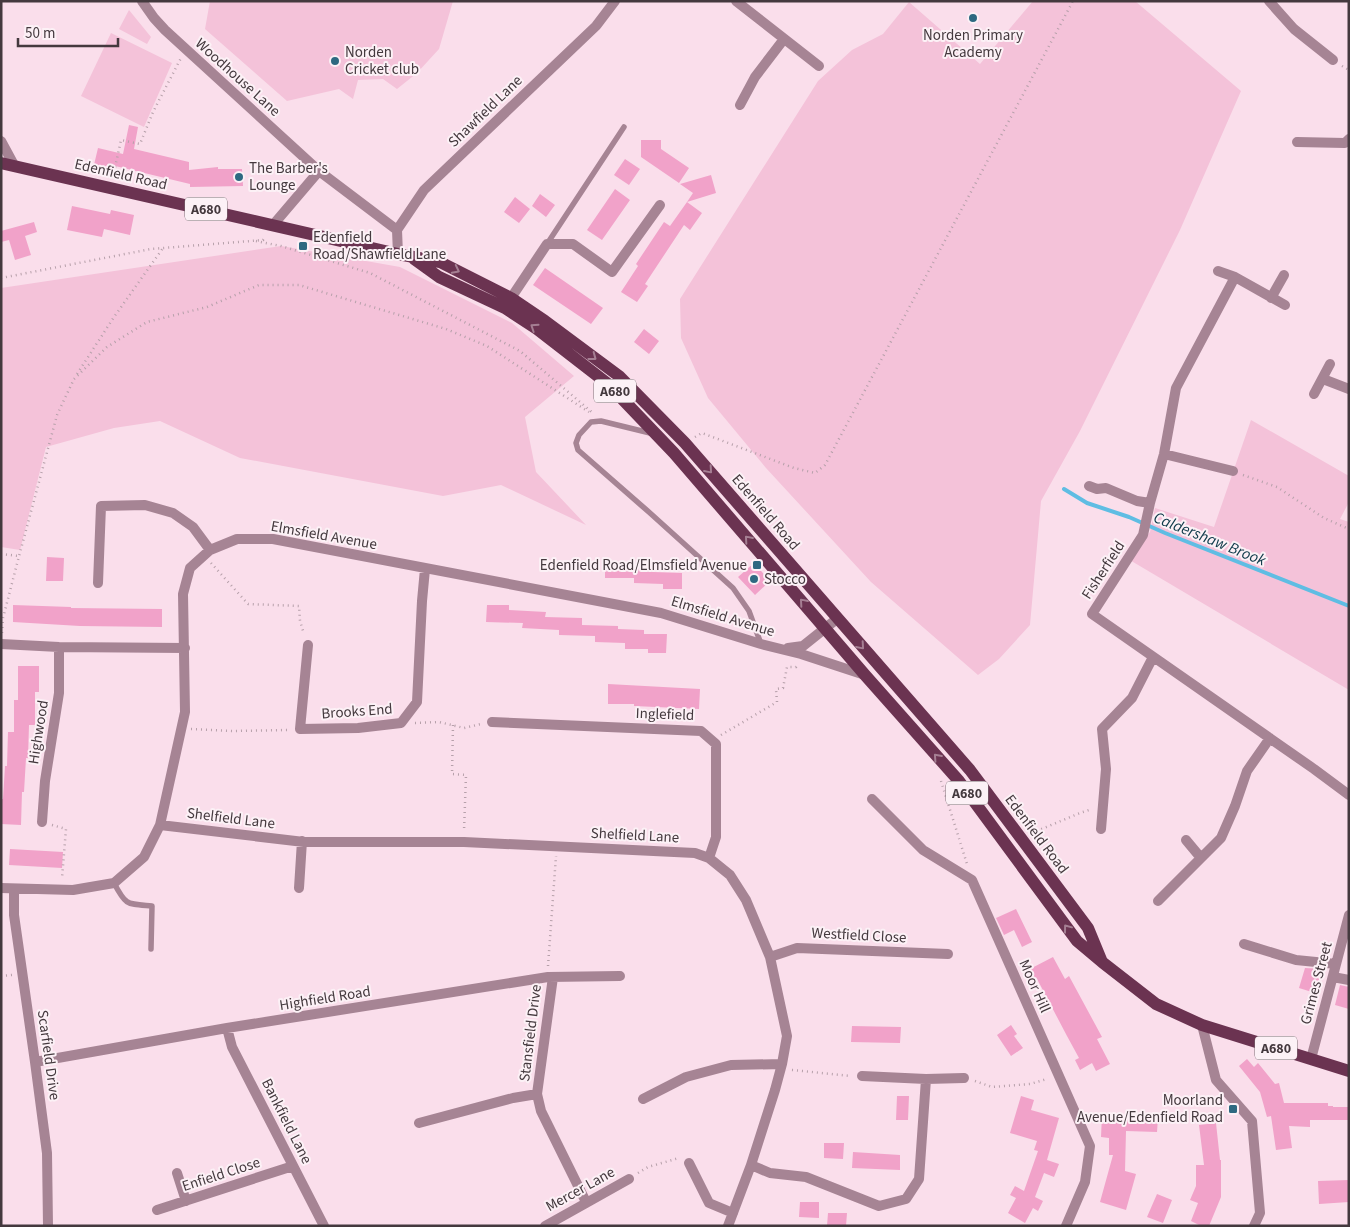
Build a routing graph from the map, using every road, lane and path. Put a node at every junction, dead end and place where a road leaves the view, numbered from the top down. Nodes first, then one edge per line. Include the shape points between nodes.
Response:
1 (142, 1) edge
2 (615, 1) edge
3 (736, 1) edge
4 (1073, 1) edge
5 (1269, 1) edge
6 (784, 39) junction
7 (185, 49) junction
8 (1333, 60) dead end
9 (819, 66) dead end
10 (740, 105) dead end
11 (624, 128) dead end
12 (1349, 140) edge
13 (1, 141) edge
14 (1297, 142) dead end
15 (1, 163) edge
16 (14, 165) junction
17 (319, 170) junction
18 (111, 188) junction
19 (660, 205) dead end
20 (273, 225) junction
21 (397, 230) junction
22 (256, 241) junction
23 (547, 244) junction
24 (163, 248) junction
25 (404, 255) junction
26 (1218, 271) dead end
27 (1284, 275) dead end
28 (1235, 277) junction
29 (1, 278) edge
30 (1271, 298) junction
31 (508, 303) junction
32 (1285, 305) dead end
33 (1330, 364) dead end
34 (74, 379) junction
35 (1323, 379) junction
36 (1349, 390) edge
37 (1314, 394) dead end
38 (601, 421) junction
39 (655, 434) junction
40 (685, 443) junction
41 (1164, 454) junction
42 (1232, 471) joint
43 (1089, 486) dead end
44 (1150, 503) junction
45 (1349, 529) edge
46 (207, 552) junction
47 (1, 554) edge
48 (19, 556) junction
49 (425, 569) junction
50 (98, 583) dead end
51 (838, 618) junction
52 (825, 628) junction
53 (2, 634) edge
54 (1, 644) edge
55 (762, 644) junction
56 (308, 645) joint
57 (59, 647) junction
58 (184, 648) junction
59 (782, 649) junction
60 (802, 654) junction
61 (1153, 657) junction
62 (864, 675) junction
63 (492, 722) joint
64 (401, 723) junction
65 (453, 726) junction
66 (182, 728) junction
67 (300, 729) junction
68 (1270, 738) junction
69 (712, 740) junction
70 (940, 779) dead end
71 (1349, 795) edge
72 (872, 799) dead end
73 (1103, 806) junction
74 (42, 822) joint
75 (160, 825) junction
76 (1012, 827) junction
77 (1101, 829) dead end
78 (999, 836) junction
79 (1020, 838) junction
80 (1186, 840) dead end
81 (302, 841) junction
82 (464, 842) junction
83 (557, 846) junction
84 (709, 858) junction
85 (1201, 858) junction
86 (972, 880) junction
87 (114, 883) junction
88 (1, 888) edge
89 (299, 888) dead end
90 (14, 889) junction
91 (62, 890) junction
92 (1158, 901) dead end
93 (1349, 915) edge
94 (1244, 944) dead end
95 (151, 949) dead end
96 (948, 954) dead end
97 (770, 957) junction
98 (1102, 962) junction
99 (1336, 964) junction
100 (620, 976) dead end
101 (550, 977) junction
102 (1333, 977) junction
103 (1349, 980) edge
104 (1202, 1025) junction
105 (227, 1028) junction
106 (1311, 1059) junction
107 (35, 1062) junction
108 (781, 1067) junction
109 (1349, 1070) edge
110 (1058, 1075) junction
111 (862, 1076) joint
112 (964, 1078) joint
113 (926, 1079) junction
114 (537, 1094) junction
115 (643, 1099) dead end
116 (419, 1123) dead end
117 (687, 1159) joint
118 (293, 1166) junction
119 (751, 1166) junction
120 (177, 1173) dead end
121 (629, 1179) joint
122 (186, 1200) junction
123 (586, 1202) junction
124 (157, 1210) dead end
125 (733, 1213) junction
126 (48, 1226) edge
127 (324, 1226) edge
128 (545, 1226) edge
129 (728, 1226) edge
130 (1067, 1226) edge
131 (1254, 1226) edge

1 - 7 street, Woodhouse Lane
2 - 21 street, Shawfield Lane via 596,26 424,190
3 - 6 street
4 - 40 path via 825,465 815,472 794,468 702,433
5 - 8 street via 1294,29
6 - 9 street
6 - 10 street via 755,77
7 - 17 street, Woodhouse Lane
7 - 18 path via 140,144 121,140
11 - 23 lane
12 - 14 street via 1345,143
13 - 16 street
15 - 16 main road, Edenfield Road / A680
16 - 18 main road, Edenfield Road / A680
17 - 20 street
17 - 21 street, Woodhouse Lane
18 - 20 main road, Edenfield Road / A680
19 - 23 street via 612,272 573,244
20 - 22 path via 263,240
20 - 25 main road, Edenfield Road / A680
21 - 25 street
22 - 24 path
22 - 38 path via 379,277 520,351
23 - 31 street
24 - 29 path
24 - 34 path
25 - 31 main road, Edenfield Road / A680 via 439,277
26 - 28 street
27 - 30 street
28 - 30 street
28 - 41 street, Fisherfield via 1176,388
30 - 32 street
39 -> 31 main road, Edenfield Road / A680 via 608,384
31 -> 40 main road, Edenfield Road / A680 via 545,321 619,376
33 - 35 street
34 - 38 path via 107,347 147,322 207,307 259,286 299,285 446,328 487,346
34 - 48 path via 58,415
35 - 36 street
35 - 37 street
38 - 39 lane
38 - 55 lane via 591,422 578,435 578,450 733,588 749,611
52 -> 39 main road, Edenfield Road / A680
40 -> 51 main road, Edenfield Road / A680
41 - 42 street
41 - 44 street, Fisherfield
42 - 45 path via 1277,487 1324,518
43 - 44 street via 1097,489 1107,483 1137,501
44 - 61 street, Fisherfield via 1143,535 1092,614
46 - 49 street, Elmsfield Avenue via 237,539 273,539
46 - 50 street via 193,527 173,513 145,505 101,506
46 - 56 path via 248,604 299,606
46 - 58 street, Elmsfield Avenue via 190,568 184,594
47 - 48 path
48 - 53 path
49 - 55 street, Elmsfield Avenue via 661,612
49 - 64 street, Brooks End via 417,702
51 - 52 street, Elmsfield Avenue
51 -> 76 main road, Edenfield Road / A680 via 970,770
52 - 59 street, Elmsfield Avenue via 803,646
52 - 62 main road, Edenfield Road / A680
54 - 57 street
55 - 59 street, Elmsfield Avenue
56 - 67 street, Brooks End
57 - 58 street
57 - 74 street, Highwood via 59,693
58 - 66 street, Elmsfield Avenue via 185,712
59 - 60 street, Elmsfield Avenue
60 - 62 street, Elmsfield Avenue
60 - 69 path via 796,667 787,667 783,688 776,689 777,702
61 - 68 street, Fisherfield
61 - 73 street via 1132,698 1102,730 1106,769
78 -> 62 main road, Edenfield Road / A680 via 959,781
63 - 65 path via 464,728
63 - 69 street, Inglefield via 701,731
64 - 65 path via 439,722
64 - 67 street, Brooks End
65 - 82 path via 452,774 466,775
66 - 67 path via 232,731
66 - 75 street, Elmsfield Avenue
68 - 71 street, Fisherfield
68 - 85 street via 1247,770 1221,838
69 - 84 street via 716,744 716,837
70 - 86 path
72 - 86 street via 923,850
73 - 77 street
73 - 79 path
74 - 91 path via 66,829
75 - 81 street, Shelfield Lane
75 - 87 street, Elmsfield Avenue via 144,857
76 - 78 main road
76 - 79 main road, Edenfield Road / A680
98 -> 78 main road, Edenfield Road / A680 via 1077,941
79 - 98 main road, Edenfield Road / A680 via 1088,928
80 - 85 street
81 - 82 street, Shelfield Lane
81 - 89 street
82 - 83 street, Shelfield Lane
83 - 84 street, Shelfield Lane via 695,853
83 - 101 path
84 - 97 street, Shelfield Lane via 730,875 746,900
85 - 92 street
86 - 110 street, Moor Hill
87 - 91 street
87 - 95 lane via 122,898 130,904 152,906
88 - 90 street
90 - 91 street
90 - 107 street, Scarfield Drive via 14,915
93 - 99 street, Grimes Street
94 - 99 street via 1296,960
96 - 97 street, Westfield Close via 798,948
97 - 108 street, Shelfield Lane via 787,1036
98 - 104 main road, Edenfield Road / A680 via 1156,1004
99 - 102 street, Grimes Street
100 - 101 street, Highfield Road
101 - 105 street, Highfield Road
101 - 114 street, Stansfield Drive
102 - 103 street
102 - 106 street, Grimes Street
104 - 106 main road, Edenfield Road / A680
104 - 131 street via 1216,1080 1252,1121 1260,1213
105 - 107 street, Highfield Road
105 - 118 street, Bankfield Lane via 232,1046
106 - 109 main road, Edenfield Road / A680
107 - 126 street, Scarfield Drive via 47,1154
108 - 111 path
108 - 115 street via 731,1064 686,1077
108 - 119 street, Shelfield Lane
110 - 112 path via 1030,1084 992,1087
110 - 130 street, Moor Hill via 1090,1146 1086,1182
111 - 113 street
112 - 113 street
113 - 119 street via 919,1180 906,1199 879,1206 806,1177 770,1173
114 - 116 street
114 - 123 street, Stansfield Drive via 541,1111
117 - 121 path via 648,1167
117 - 125 street via 709,1203
118 - 122 street, Enfield Close
118 - 127 street, Bankfield Lane
119 - 125 street, Shelfield Lane
120 - 122 street
121 - 123 street, Mercer Lane
122 - 124 street, Enfield Close
123 - 128 street, Mercer Lane
125 - 129 street, Shelfield Lane

